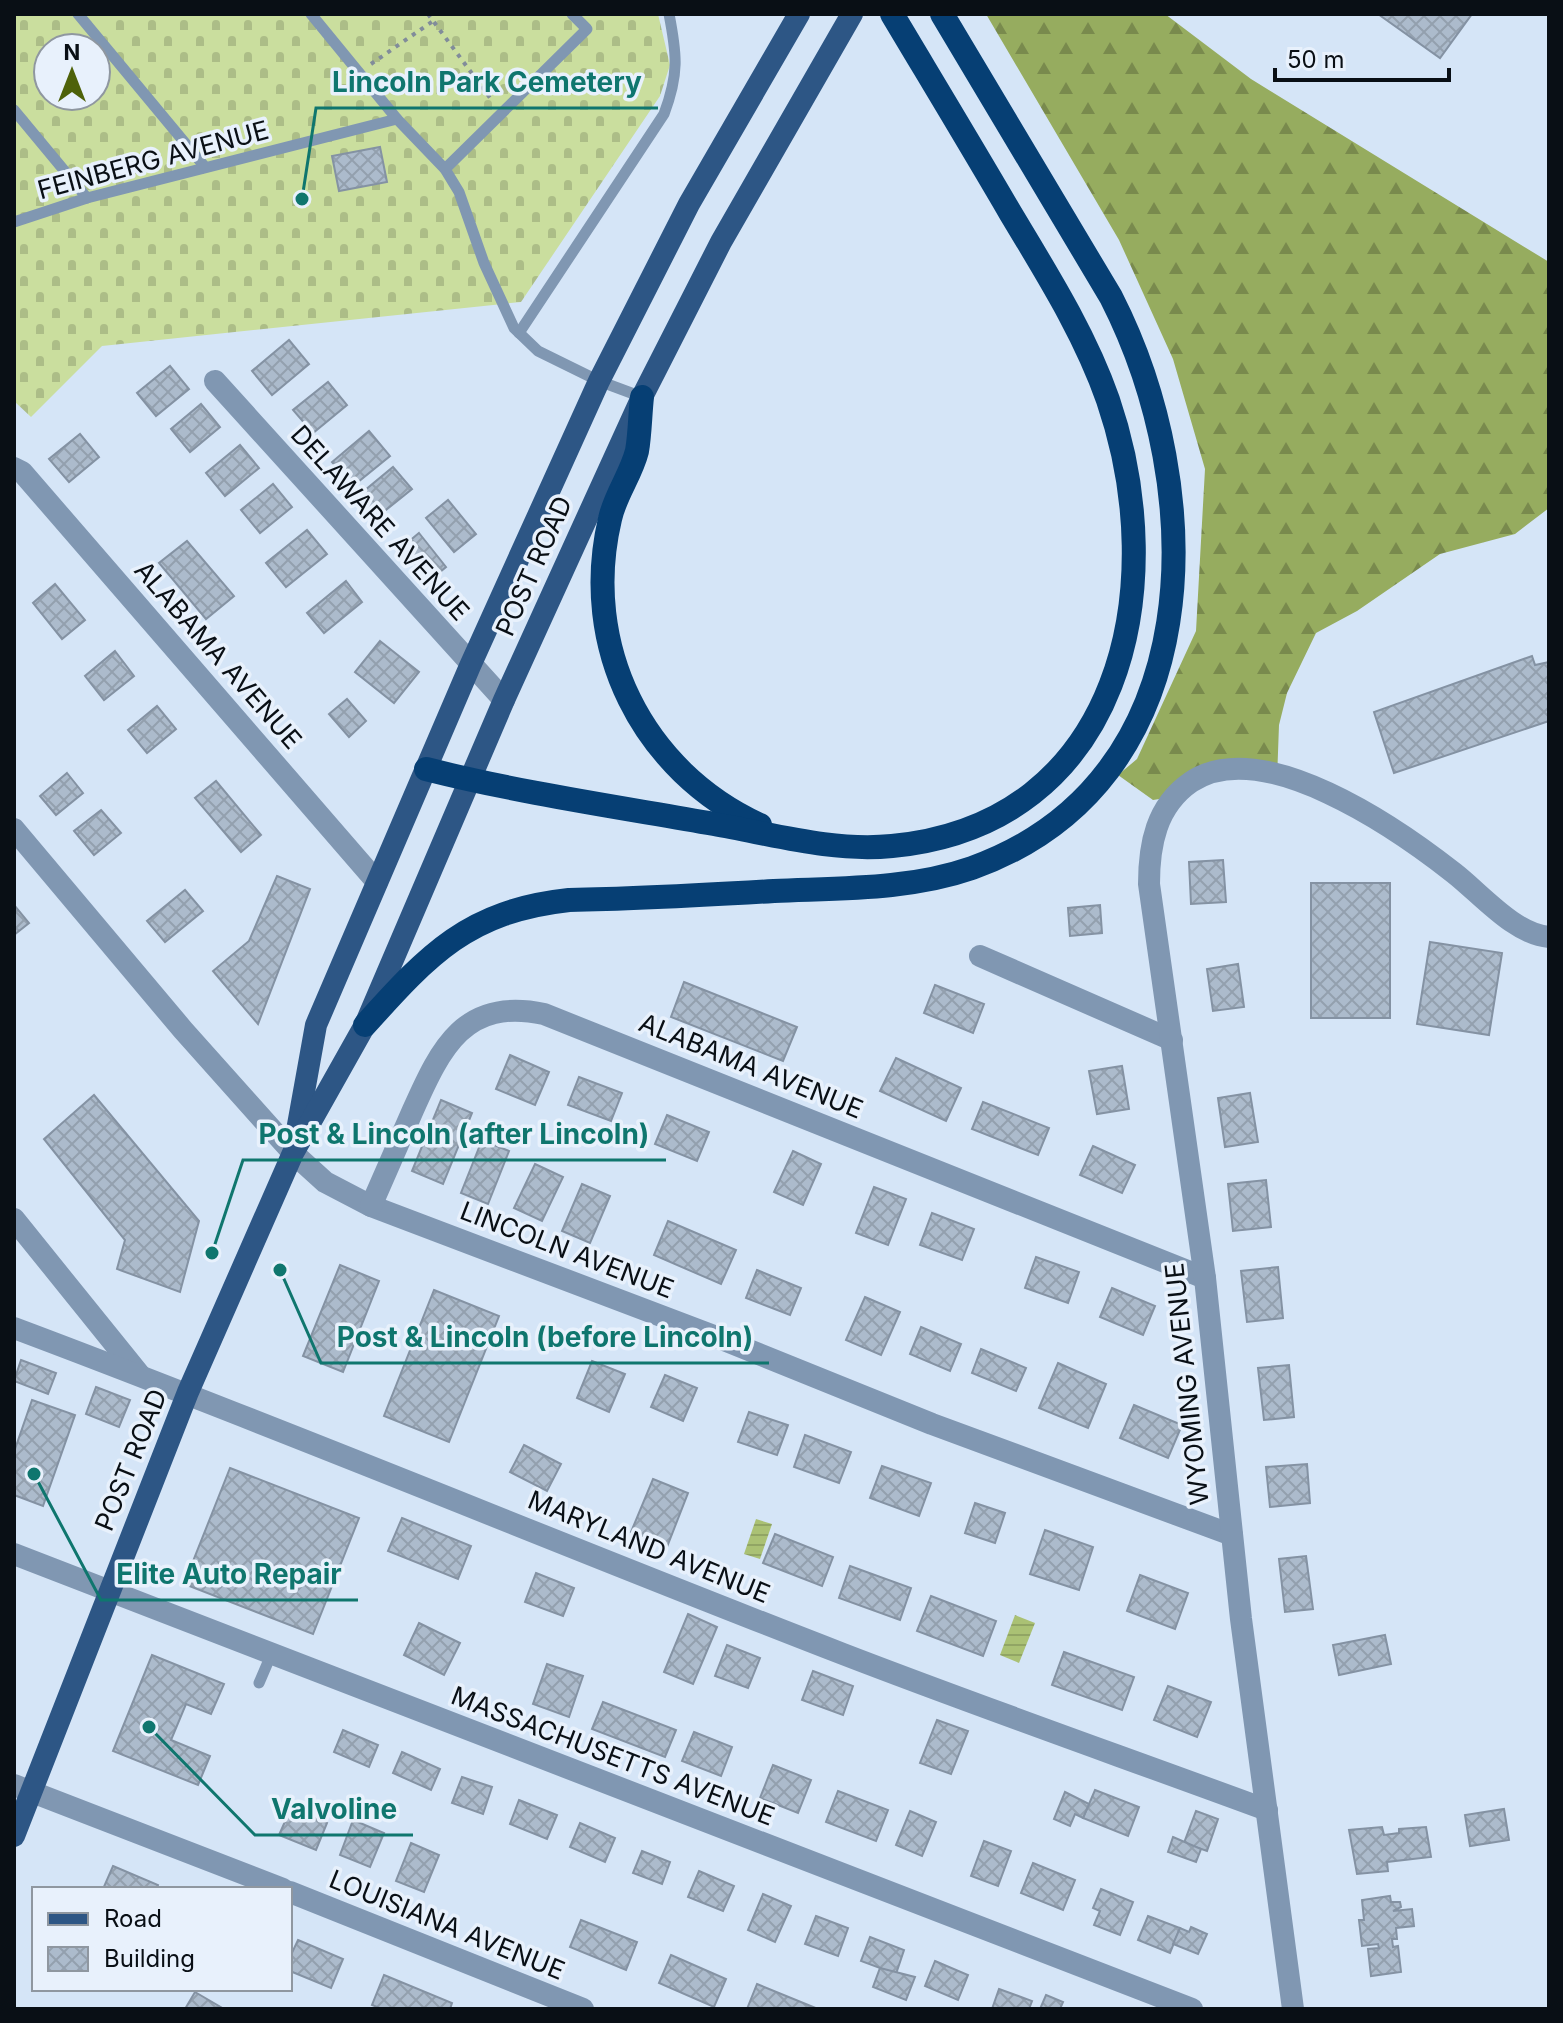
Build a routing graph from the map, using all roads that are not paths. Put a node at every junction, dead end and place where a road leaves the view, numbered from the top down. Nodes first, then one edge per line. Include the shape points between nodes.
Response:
1 (78, 14) edge
2 (311, 14) edge
3 (572, 14) edge
4 (669, 14) edge
5 (799, 14) edge
6 (852, 14) edge
7 (892, 14) edge
8 (942, 14) edge
9 (14, 110) edge
10 (397, 119) junction
11 (205, 167) junction
12 (445, 169) junction
13 (87, 198) junction
14 (14, 222) edge
15 (519, 333) junction
16 (215, 381) dead end
17 (599, 381) junction
18 (642, 397) junction
19 (14, 468) edge
20 (470, 666) junction
21 (504, 700) junction
22 (426, 769) junction
23 (470, 780) junction
24 (14, 829) edge
25 (796, 838) junction
26 (377, 882) junction
27 (1549, 937) edge
28 (980, 956) dead end
29 (365, 1025) junction
30 (1172, 1040) junction
31 (293, 1153) junction
32 (371, 1206) junction
33 (14, 1219) edge
34 (1205, 1278) junction
35 (14, 1328) edge
36 (140, 1375) junction
37 (188, 1392) junction
38 (1232, 1535) junction
39 (14, 1554) edge
40 (109, 1592) junction
41 (271, 1655) junction
42 (259, 1683) dead end
43 (23, 1789) edge
44 (1267, 1810) junction
45 (14, 1836) edge
46 (278, 1887) edge
47 (292, 1893) edge
48 (583, 2009) edge
49 (1192, 2009) edge
50 (1293, 2009) edge

1 - 11 lane
2 - 10 lane
3 - 12 lane via 587,29
4 - 15 lane via 678,61 664,114
5 - 17 main road, POST ROAD via 689,204
6 - 18 main road, POST ROAD via 721,242
7 - 25 highway via 1054,286 1098,375 1127,480 1134,568 1131,618 1121,663 1092,724 1056,769 1009,808 943,836 893,846 843,846
8 - 29 highway via 1111,297 1133,344 1158,423 1172,499 1172,603 1160,667 1128,741 1060,818 972,868 876,886 569,900 526,907 447,942
9 - 13 lane
10 - 11 lane, FEINBERG AVENUE
10 - 12 lane
11 - 13 lane, FEINBERG AVENUE
12 - 15 lane
13 - 14 lane, FEINBERG AVENUE
15 - 17 lane via 538,351
16 - 20 street, DELAWARE AVENUE
17 - 18 lane
17 - 20 main road, POST ROAD
18 - 21 main road, POST ROAD
18 - 25 highway via 636,453 610,519 605,557 605,621 616,674 659,747 699,787 746,818
19 - 26 street, ALABAMA AVENUE
20 - 21 street, DELAWARE AVENUE
20 - 22 main road, POST ROAD
21 - 23 main road, POST ROAD
22 - 23 highway
22 - 26 main road, POST ROAD
23 - 25 highway
23 - 29 main road, POST ROAD
24 - 31 street, LINCOLN AVENUE
26 - 31 main road, POST ROAD via 316,1025
27 - 30 street, WYOMING AVENUE via 1523,929 1421,847 1362,810 1271,774 1204,774 1166,806 1149,865
28 - 30 street
29 - 31 main road, POST ROAD
30 - 34 street, WYOMING AVENUE
31 - 32 street, LINCOLN AVENUE via 325,1182
31 - 37 main road, POST ROAD
32 - 34 street, ALABAMA AVENUE via 434,1064 451,1039 489,1013 519,1008
32 - 38 street, LINCOLN AVENUE
33 - 36 street
34 - 38 street, WYOMING AVENUE
35 - 36 street, MARYLAND AVENUE
36 - 37 street, MARYLAND AVENUE
37 - 40 main road, POST ROAD
37 - 44 street, MARYLAND AVENUE via 843,1654
38 - 44 street, WYOMING AVENUE
39 - 40 street, MASSACHUSETTS AVENUE
40 - 41 street, MASSACHUSETTS AVENUE
40 - 43 main road, POST ROAD
41 - 42 lane
41 - 49 street, MASSACHUSETTS AVENUE
43 - 45 main road, POST ROAD
43 - 46 street
44 - 50 street, WYOMING AVENUE
47 - 48 street, LOUISIANA AVENUE

